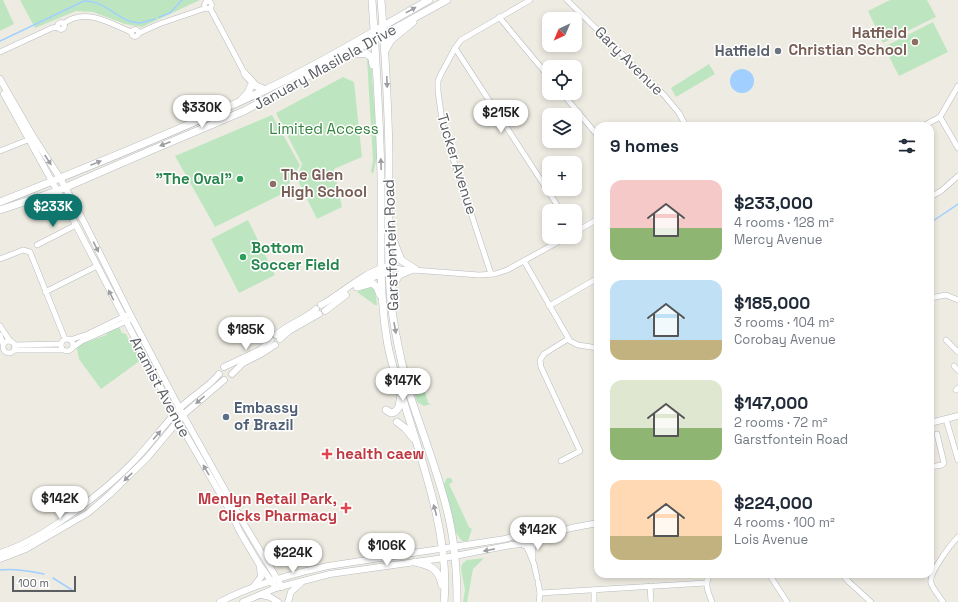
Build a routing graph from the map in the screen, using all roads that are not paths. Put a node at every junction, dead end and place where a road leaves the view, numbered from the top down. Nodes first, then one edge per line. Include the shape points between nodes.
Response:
1 (372, 0) edge
2 (381, 0) edge
3 (429, 0) edge
4 (447, 0) edge
5 (530, 0) edge
6 (567, 0) edge
7 (211, 1) edge
8 (207, 6) junction
9 (417, 17) junction
10 (499, 17) junction
11 (383, 26) junction
12 (374, 31) junction
13 (384, 34) junction
14 (375, 40) junction
15 (455, 48) junction
16 (386, 51) junction
17 (0, 52) edge
18 (351, 53) junction
19 (542, 69) edge
20 (245, 74) junction
21 (378, 74) junction
22 (0, 79) edge
23 (251, 86) junction
24 (958, 86) edge
25 (0, 87) edge
26 (287, 88) junction
27 (266, 90) junction
28 (255, 95) junction
29 (568, 100) edge
30 (238, 103) junction
31 (940, 117) junction
32 (684, 122) edge
33 (931, 122) edge
34 (594, 131) edge
35 (31, 139) junction
36 (958, 148) edge
37 (0, 151) edge
38 (958, 176) edge
39 (60, 178) junction
40 (52, 181) junction
41 (65, 188) junction
42 (57, 191) junction
43 (934, 194) edge
44 (0, 202) edge
45 (556, 204) edge
46 (0, 210) edge
47 (594, 221) edge
48 (76, 225) junction
49 (582, 228) edge
50 (388, 233) junction
51 (554, 244) edge
52 (37, 245) dead end
53 (0, 259) edge
54 (524, 261) junction
55 (97, 266) junction
56 (389, 269) junction
57 (414, 269) junction
58 (381, 271) junction
59 (491, 274) junction
60 (594, 280) edge
61 (357, 287) junction
62 (390, 291) junction
63 (45, 292) junction
64 (934, 297) edge
65 (958, 300) edge
66 (383, 302) junction
67 (549, 306) junction
68 (320, 310) junction
69 (131, 316) junction
70 (124, 320) junction
71 (0, 326) edge
72 (0, 334) edge
73 (568, 339) junction
74 (67, 340) junction
75 (275, 340) junction
76 (946, 340) dead end
77 (3, 344) junction
78 (13, 345) junction
79 (61, 347) junction
80 (594, 347) edge
81 (72, 348) junction
82 (958, 352) edge
83 (224, 368) junction
84 (219, 374) junction
85 (232, 374) junction
86 (224, 380) junction
87 (401, 393) junction
88 (180, 409) junction
89 (386, 410) dead end
90 (183, 415) junction
91 (958, 416) edge
92 (176, 418) junction
93 (946, 419) junction
94 (397, 422) dead end
95 (934, 422) edge
96 (937, 434) dead end
97 (415, 441) junction
98 (958, 460) edge
99 (561, 461) dead end
100 (934, 466) edge
101 (594, 524) edge
102 (520, 534) junction
103 (958, 537) edge
104 (534, 538) junction
105 (525, 545) junction
106 (454, 547) junction
107 (442, 549) junction
108 (0, 554) edge
109 (455, 556) junction
110 (444, 558) junction
111 (0, 559) edge
112 (415, 562) junction
113 (259, 564) junction
114 (534, 564) junction
115 (934, 569) edge
116 (310, 578) junction
117 (708, 578) edge
118 (772, 578) edge
119 (846, 578) edge
120 (931, 578) edge
121 (274, 579) junction
122 (706, 583) junction
123 (650, 586) junction
124 (279, 587) junction
125 (250, 589) junction
126 (594, 590) junction
127 (260, 594) junction
128 (540, 594) junction
129 (444, 600) edge
130 (220, 602) edge
131 (243, 602) edge
132 (278, 602) edge
133 (288, 602) edge
134 (457, 602) edge
135 (539, 602) edge
136 (594, 602) edge
137 (651, 602) edge
138 (712, 602) edge
139 (787, 602) edge
140 (871, 602) edge
141 (943, 602) edge

1 - 12 main road, Garstfontein Road
2 - 11 main road, Garstfontein Road
11 -> 3 main road, January Masilela Drive
4 - 9 main road, January Masilela Drive
5 - 10 street, Tucker Avenue
6 - 32 street, Gary Avenue via 664,95
7 - 8 street via 212,5
8 - 17 street via 139,33 136,29 131,32 92,16 78,17 63,24 62,29 52,28
8 - 20 street
9 - 13 main road, January Masilela Drive
9 - 16 main road via 391,40
10 - 15 street, Tucker Avenue via 466,37
10 - 19 street
11 - 12 main road, January Masilela Drive
11 - 13 main road, Garstfontein Road
12 - 14 main road, Garstfontein Road
12 - 27 main road, January Masilela Drive
13 - 14 main road, January Masilela Drive
13 - 16 main road, Garstfontein Road
14 - 18 main road, January Masilela Drive
14 - 21 main road, Garstfontein Road
15 - 45 street
15 - 59 street, Tucker Avenue via 438,81 441,119
16 -> 50 main road, Garstfontein Road
18 - 21 main road via 369,55
18 - 26 main road, January Masilela Drive
20 - 23 street
20 - 27 main road via 256,86
58 -> 21 main road, Garstfontein Road
22 - 35 street
23 - 28 street
23 - 30 main road
24 - 31 street
25 - 35 street
26 - 28 main road via 262,98
26 -> 41 main road, January Masilela Drive via 238,114
27 - 28 main road, January Masilela Drive
28 - 30 main road, January Masilela Drive
29 - 34 street
39 -> 30 main road, January Masilela Drive
31 - 33 street
31 - 36 street
35 - 37 street
35 -> 39 street, Aramist Avenue
35 - 40 street, Aramist Avenue
38 - 43 street
39 - 40 main road, January Masilela Drive
39 - 41 street, Aramist Avenue
40 - 42 street, Aramist Avenue
40 - 44 main road, January Masilela Drive
41 - 42 main road, January Masilela Drive
41 -> 69 street, Aramist Avenue
42 - 46 main road, January Masilela Drive
42 - 48 street, Aramist Avenue
47 - 49 street
48 - 52 street
48 - 55 street, Aramist Avenue
50 - 56 main road, Garstfontein Road
50 - 57 main road via 401,260
51 - 54 street
53 - 63 street via 24,250 28,251
54 - 59 street via 507,270
54 - 67 street
55 - 63 street
70 -> 55 street, Aramist Avenue
56 - 57 street
56 - 58 street
56 - 62 main road, Garstfontein Road
57 - 59 street
57 - 62 main road via 398,276
58 - 61 street
58 - 66 main road, Garstfontein Road
58 - 68 street via 365,276
60 - 67 street
61 - 66 main road via 374,284
61 - 68 street
62 -> 106 main road, Garstfontein Road via 403,368 448,514
63 - 74 street
64 - 65 street via 946,295
66 - 87 main road, Garstfontein Road via 387,340
67 - 73 street
68 - 75 street
69 - 70 street
69 - 88 street, Aramist Avenue
70 - 74 street
70 - 81 street
70 - 92 street, Aramist Avenue
71 - 78 street
72 - 77 street
73 - 80 street via 575,345
73 - 99 street via 544,354 540,360 580,451
74 - 79 street
74 - 81 street via 72,344
75 - 83 street
75 - 85 street via 261,354 242,363
76 - 82 street
77 - 78 street via 7,341
77 - 78 street via 6,353 10,353
78 - 79 street
79 - 81 street via 68,351
83 - 84 street
83 - 85 street via 229,369
84 - 86 street
84 - 88 street
85 - 86 street via 229,379
86 -> 90 street
87 - 89 main road via 396,412
87 - 97 main road, Garstfontein Road
88 - 90 street, Aramist Avenue
88 - 92 street
90 - 92 street
90 - 121 street, Aramist Avenue
91 - 93 street
108 -> 92 street via 43,533 106,489
92 -> 111 street via 147,458 88,513 26,549
113 -> 92 street, Aramist Avenue
93 - 95 street
93 - 98 street
94 - 97 main road
96 - 100 street via 944,463
107 -> 97 main road, Garstfontein Road via 437,514
101 - 104 street via 554,531
102 - 104 street via 528,530
102 - 105 street via 520,539
102 - 106 street via 505,539
103 - 115 street
104 - 105 street via 530,545
104 - 114 street
105 -> 109 street via 511,545
105 - 114 street
106 - 107 street
106 - 109 main road, Garstfontein Road
107 - 110 main road, Garstfontein Road
107 - 121 street via 328,566
109 - 110 street
109 - 134 main road, Garstfontein Road
110 - 112 street
110 - 129 main road, Garstfontein Road
112 - 116 street
112 - 129 main road via 429,565 436,570 441,580
113 - 121 street, Aramist Avenue
113 - 125 street via 261,577
114 - 128 street
116 - 124 street
116 - 133 street via 292,589
117 - 122 street
118 - 139 street
119 - 140 street
120 - 141 street via 931,584
121 - 124 street, Aramist Avenue
121 - 125 street
122 - 123 street
122 - 138 street
123 - 126 street
123 - 137 street
124 - 127 street
125 - 130 street
126 - 128 street
126 - 136 street
127 - 131 street
127 - 132 street
128 - 135 street

